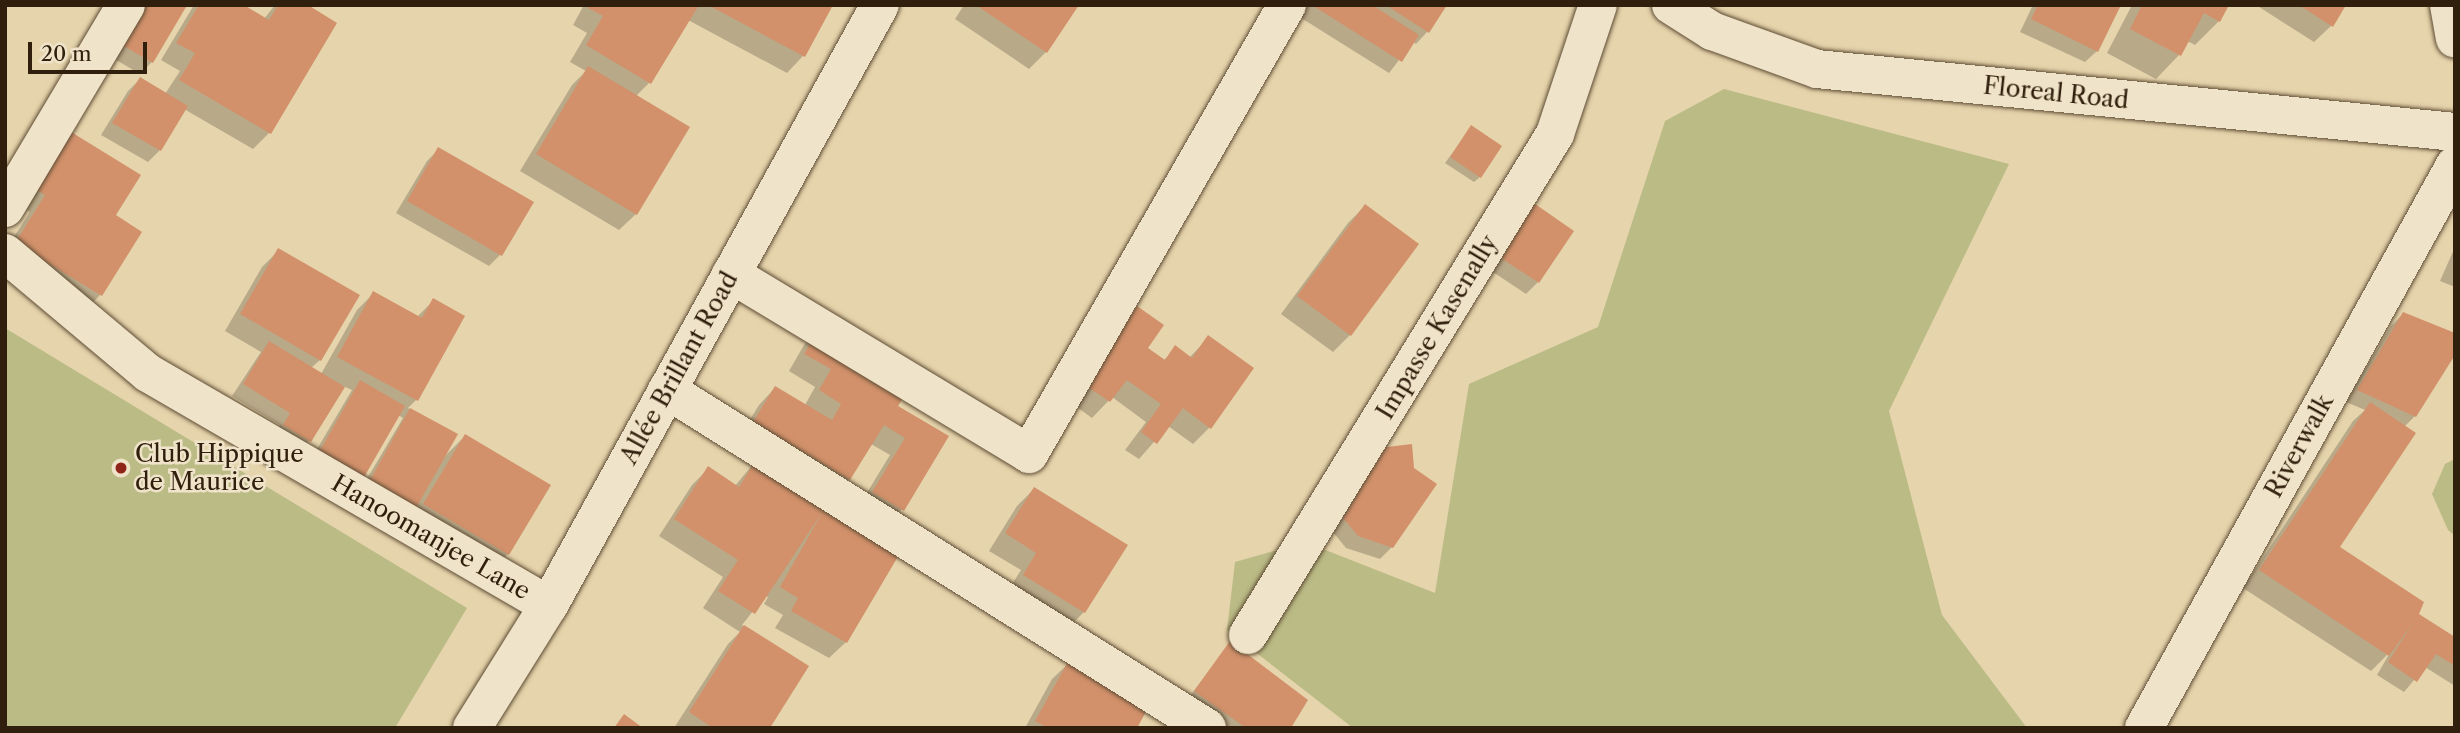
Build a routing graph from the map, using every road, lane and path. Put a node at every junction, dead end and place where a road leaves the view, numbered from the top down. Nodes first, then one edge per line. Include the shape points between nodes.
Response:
1 (126, 5) edge
2 (880, 5) edge
3 (1287, 5) edge
4 (1598, 5) edge
5 (1671, 5) edge
6 (2449, 5) edge
7 (2455, 38) edge
8 (2455, 132) edge
9 (2455, 165) edge
10 (5, 208) edge
11 (5, 253) edge
12 (731, 274) junction
13 (667, 390) junction
14 (549, 606) junction
15 (1248, 635) dead end
16 (472, 728) edge
17 (1207, 728) edge
18 (2144, 728) edge

1 - 10 street
2 - 12 street, Allée Brillant Road
3 - 12 street via 1029,454
4 - 15 street, Impasse Kasenally via 1555,134
5 - 8 street, Floreal Road via 1712,31 1816,69
6 - 7 street
9 - 18 street, Riverwalk
11 - 14 street, Hanoomanjee Lane via 148,373
12 - 13 street, Allée Brillant Road
13 - 14 street, Allée Brillant Road
13 - 17 street
14 - 16 street, Allée Brillant Road

